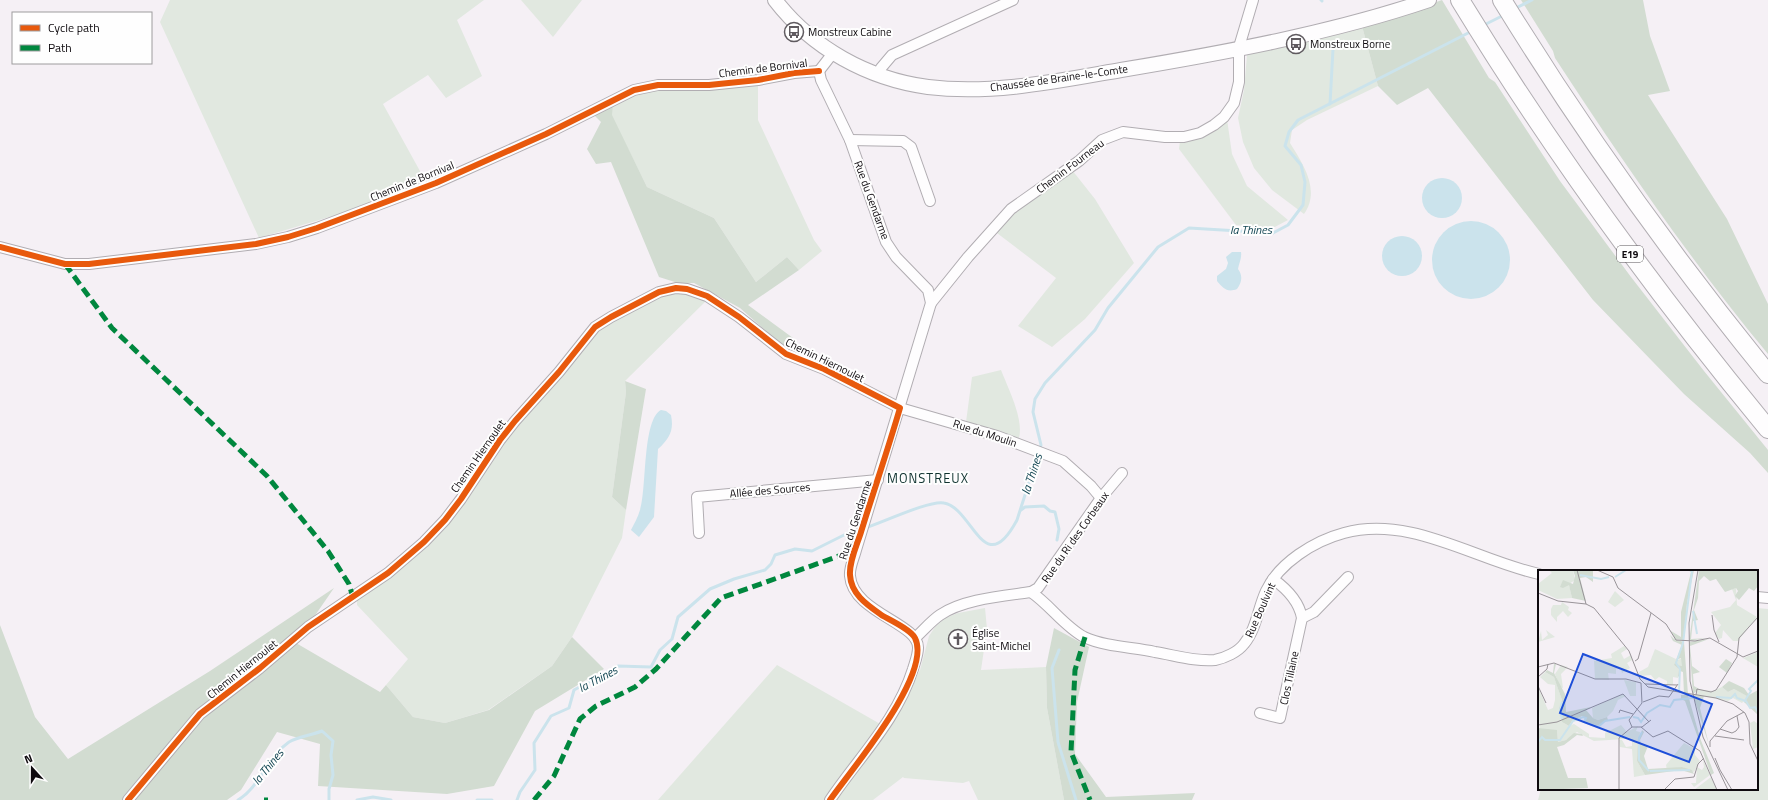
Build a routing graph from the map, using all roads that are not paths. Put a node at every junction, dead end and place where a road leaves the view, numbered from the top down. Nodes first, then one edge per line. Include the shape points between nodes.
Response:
1 (775, 0) edge
2 (1013, 0) edge
3 (1253, 0) edge
4 (1429, 0) edge
5 (1460, 0) edge
6 (1502, 0) edge
7 (1239, 47) junction
8 (833, 53) junction
9 (819, 72) junction
10 (878, 75) junction
11 (850, 140) junction
12 (930, 201) dead end
13 (0, 247) edge
14 (931, 303) junction
15 (1768, 374) edge
16 (900, 408) junction
17 (1768, 429) edge
18 (1122, 473) dead end
19 (878, 480) junction
20 (1101, 498) junction
21 (699, 533) dead end
22 (1538, 574) edge
23 (1348, 577) dead end
24 (1273, 579) junction
25 (1031, 592) junction
26 (1758, 597) edge
27 (1768, 598) edge
28 (1302, 618) junction
29 (915, 638) junction
30 (1260, 713) dead end
31 (128, 800) edge
32 (830, 800) edge

1 - 8 main road, Chaussée de Braine-le-Comte via 799,27
2 - 10 street via 892,55
3 - 7 street
4 - 7 main road, Chaussée de Braine-le-Comte via 1336,27
5 - 17 highway, E19 via 1504,72 1641,269
6 - 15 highway via 1537,58 1602,154 1670,248
7 - 10 main road, Chaussée de Braine-le-Comte via 1058,81 984,89 927,87
7 - 14 street, Chemin Fourneau via 1239,82 1234,103 1224,117 1200,133 1184,137 1124,132 1102,140 1079,161 1011,209
8 - 9 street
8 - 10 main road, Chaussée de Braine-le-Comte
9 - 11 street, Rue du Gendarme
9 - 13 street, Chemin de Bornival via 794,72 744,82 658,85 634,90 546,134 436,183 317,228 256,244 89,264 65,264
11 - 12 street via 903,141 911,147
11 - 14 street, Rue du Gendarme via 886,242 896,257 928,290
14 - 16 street, Rue du Gendarme
16 - 19 street, Rue du Gendarme
16 - 20 street, Rue du Moulin via 997,436 1063,460
16 - 31 street, Chemin Hiernoulet via 824,369 786,354 739,317 707,296 676,288 659,292 596,327 515,421 461,499 424,542 388,573 308,627 200,714
18 - 20 street, Rue du Ri des Corbeaux
19 - 21 street, Allée des Sources via 697,497
19 - 29 street, Rue du Gendarme via 850,569 852,585 856,593 878,612 912,633
20 - 25 street, Rue du Ri des Corbeaux via 1038,588
22 - 24 street, Rue Boulvint via 1416,535 1390,529 1366,529 1344,533 1320,542 1286,565
23 - 28 street via 1314,612
24 - 25 street, Rue Boulvint via 1245,644 1216,660 1176,656 1098,642 1080,634
24 - 28 street via 1294,598
25 - 29 street, Rue du Ri des Corbeaux via 952,608 940,615
26 - 27 street
28 - 30 street, Clos Tillaine via 1280,718
29 - 32 street via 918,647 916,660 898,705

